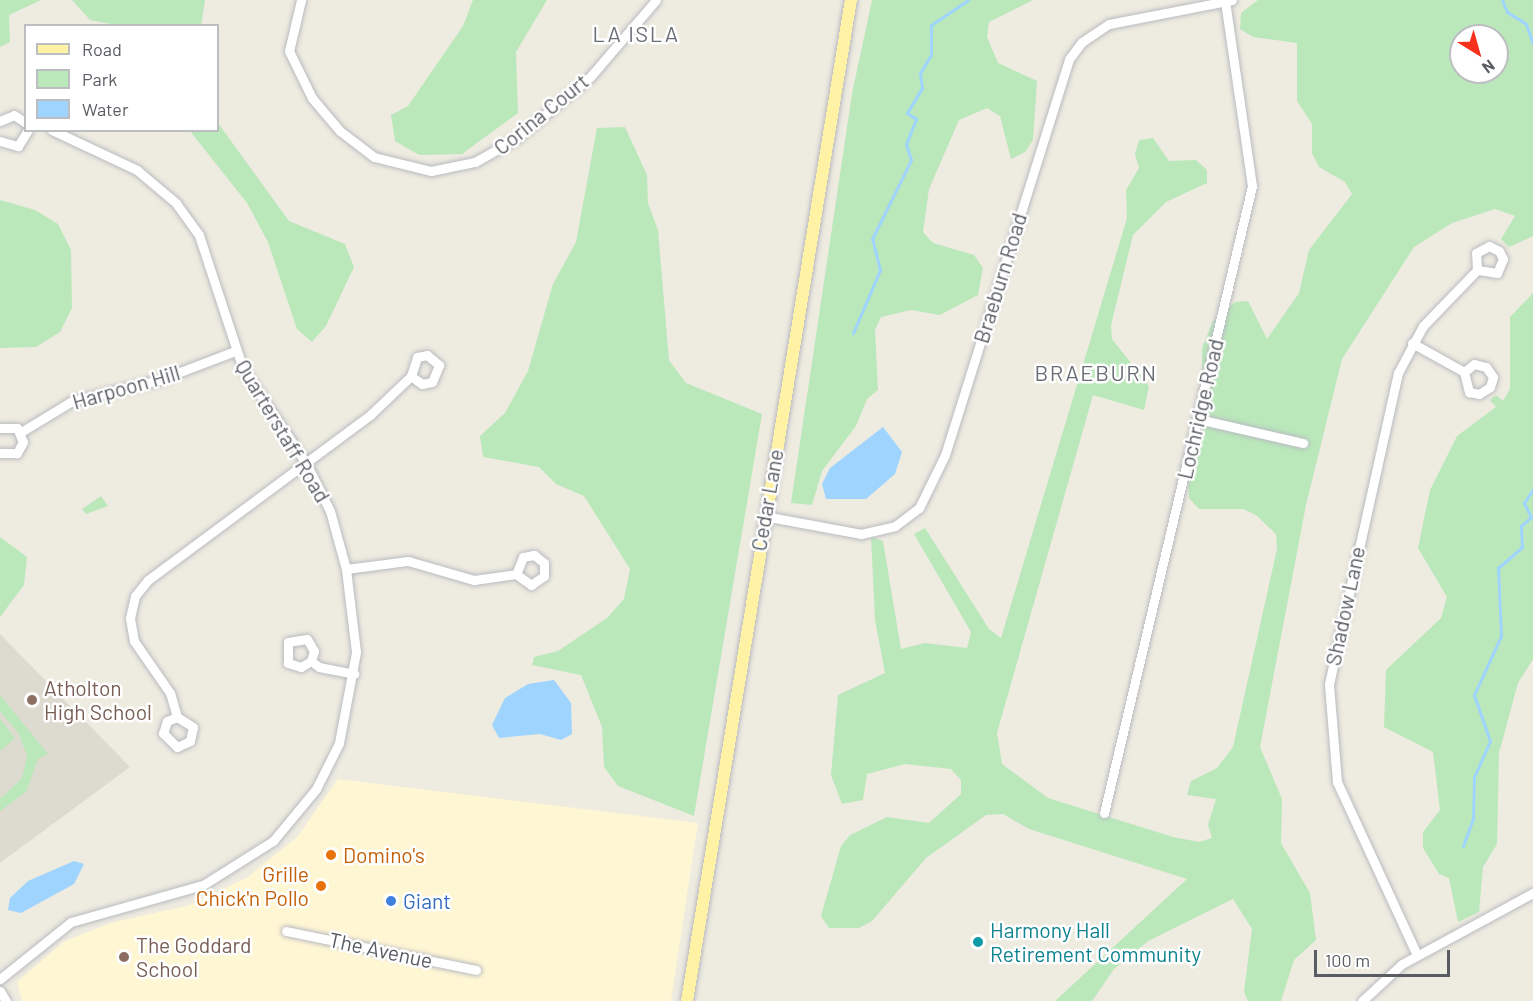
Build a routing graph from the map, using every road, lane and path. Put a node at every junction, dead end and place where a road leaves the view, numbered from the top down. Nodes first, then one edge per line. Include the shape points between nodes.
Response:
1 (302, 0) edge
2 (656, 0) edge
3 (851, 0) edge
4 (1228, 1) edge
5 (0, 121) edge
6 (24, 122) edge
7 (27, 132) edge
8 (56, 132) edge
9 (0, 141) edge
10 (1477, 270) dead end
11 (1412, 343) junction
12 (235, 351) junction
13 (1464, 372) dead end
14 (411, 376) dead end
15 (1198, 419) junction
16 (0, 428) edge
17 (21, 432) junction
18 (1303, 443) dead end
19 (0, 453) edge
20 (306, 463) junction
21 (764, 516) junction
22 (346, 569) junction
23 (516, 574) dead end
24 (311, 661) dead end
25 (354, 674) junction
26 (177, 717) dead end
27 (1104, 813) dead end
28 (1533, 893) edge
29 (286, 931) dead end
30 (1417, 955) junction
31 (476, 970) dead end
32 (0, 979) edge
33 (0, 991) edge
34 (6, 1001) edge
35 (687, 1001) edge
36 (1362, 1001) edge

1 - 2 street, Corina Court via 289,51 312,98 340,131 374,158 431,171 475,162 517,138 590,77
3 - 21 main road, Cedar Lane
4 - 15 street, Lochridge Road via 1252,186
4 - 21 street, Braeburn Road via 1108,24 1082,42 1069,59 945,455 919,508 895,526 861,534
5 - 6 street via 14,115
7 - 9 street via 18,146
8 - 12 street, Quarterstaff Road via 131,166 176,203 205,248
10 - 11 street, Shadow Lane via 1434,312
11 - 13 street
11 - 30 street, Shadow Lane via 1394,389 1335,642 1328,708 1332,758 1345,808
12 - 17 street, Harpoon Hill via 159,380 72,402
12 - 20 street, Quarterstaff Road via 261,400
14 - 20 street
15 - 18 street
15 - 27 street, Lochridge Road
16 - 17 street via 12,426
17 - 19 street, Harpoon Hill via 17,453
20 - 22 street, Quarterstaff Road via 330,511
20 - 26 street via 153,576 135,596 130,618 134,641 170,693
21 - 35 main road, Cedar Lane
22 - 23 street via 408,561 474,580
22 - 25 street, Quarterstaff Road
24 - 25 street
25 - 32 street, Quarterstaff Road via 345,722 329,765 273,841 203,885 71,922
28 - 30 street
29 - 31 street, The Avenue
30 - 36 street
33 - 34 street

